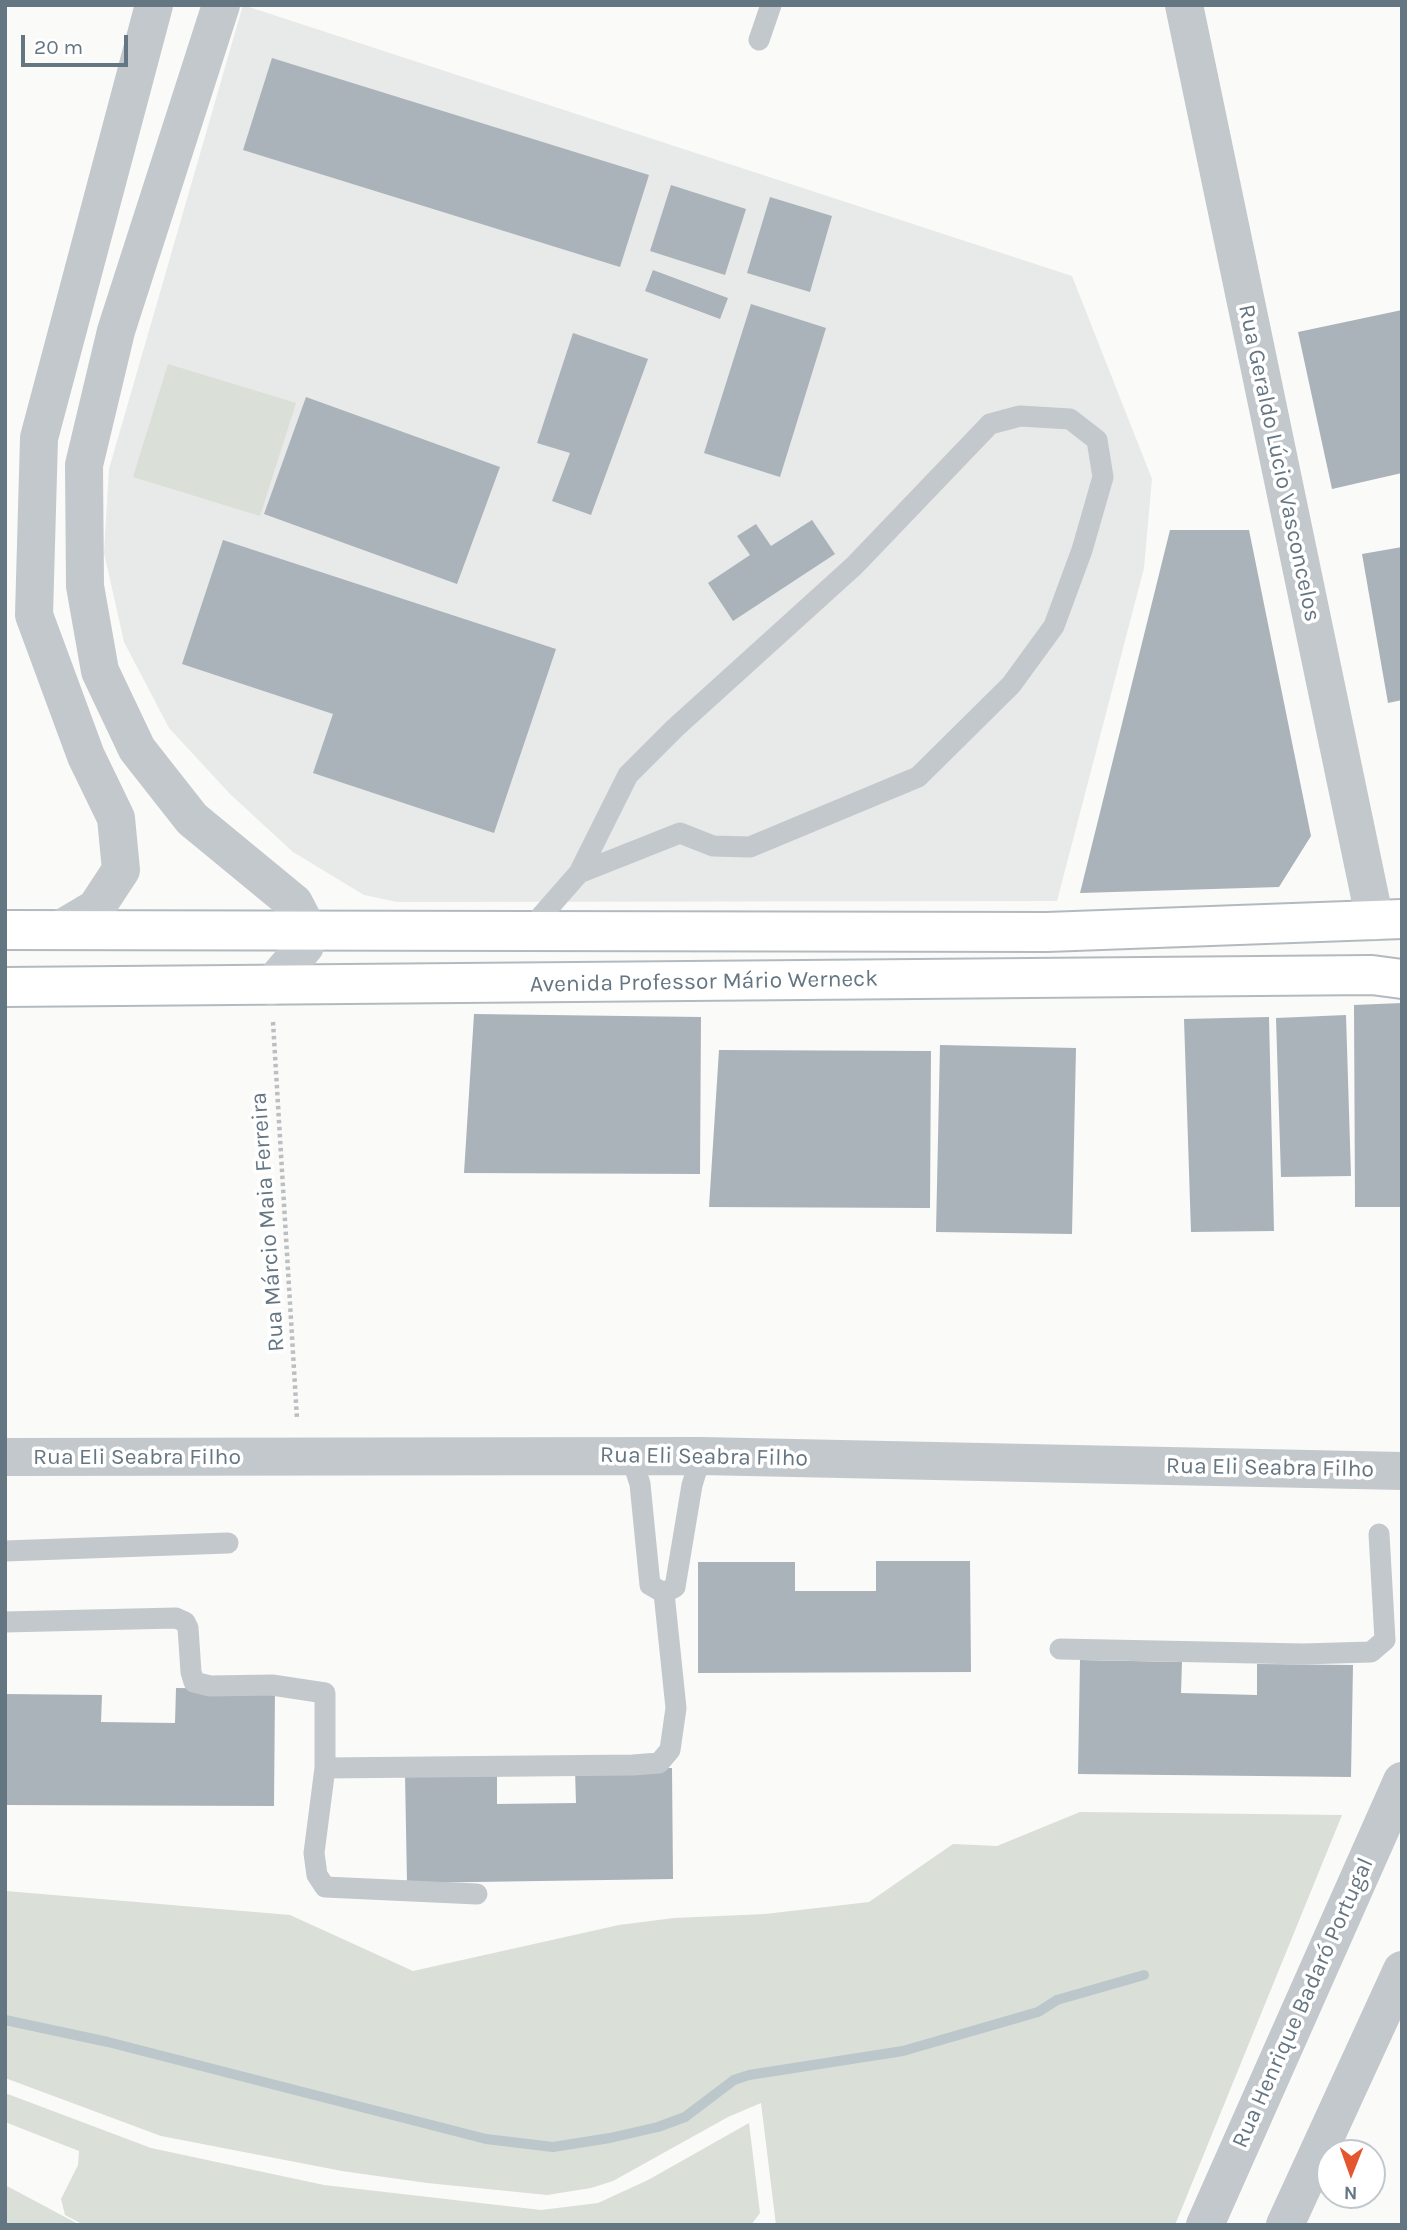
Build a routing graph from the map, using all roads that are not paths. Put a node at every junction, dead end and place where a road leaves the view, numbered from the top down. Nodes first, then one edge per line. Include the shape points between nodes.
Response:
1 (155, 5) edge
2 (221, 5) edge
3 (771, 5) edge
4 (1184, 5) edge
5 (759, 40) dead end
6 (579, 873) junction
7 (1388, 920) edge
8 (5, 930) edge
9 (59, 930) junction
10 (529, 930) junction
11 (309, 932) junction
12 (1402, 979) edge
13 (271, 986) junction
14 (5, 987) edge
15 (631, 1456) junction
16 (701, 1456) junction
17 (5, 1457) edge
18 (1402, 1471) edge
19 (1379, 1534) dead end
20 (228, 1543) dead end
21 (5, 1551) edge
22 (664, 1593) junction
23 (5, 1622) edge
24 (1060, 1649) dead end
25 (325, 1768) junction
26 (1402, 1781) edge
27 (477, 1894) dead end
28 (1402, 1970) edge
29 (1294, 2216) edge
30 (1205, 2225) edge

1 - 9 street via 39,438 34,615 86,755 116,818 121,870 96,908
2 - 11 street via 116,331 84,465 85,586 100,671 137,749 192,819 294,903
3 - 5 lane
4 - 7 street, Rua Geraldo Lúcio Vasconcelos
6 - 6 lane via 680,833 713,846 750,847 918,777 1011,685 1054,626 1103,477 1097,440 1070,419 1020,416 990,424 854,566 628,775
6 - 10 lane
7 - 10 main road, Avenida Professor Mário Werneck via 1047,932
8 - 9 main road, Avenida Professor Mário Werneck
9 - 11 main road, Avenida Professor Mário Werneck
10 - 11 main road, Avenida Professor Mário Werneck
11 - 13 street via 305,946
12 - 13 main road, Avenida Professor Mário Werneck via 1358,975
13 - 14 main road, Avenida Professor Mário Werneck
15 - 16 street, Rua Eli Seabra Filho
15 - 17 street, Rua Eli Seabra Filho
15 - 22 lane via 640,1484 650,1585
16 - 18 street, Rua Eli Seabra Filho
16 - 22 lane via 675,1587
19 - 24 lane via 1385,1640 1370,1652
20 - 21 lane
22 - 25 lane via 676,1708 670,1750 659,1763
23 - 25 lane via 176,1618 185,1622 194,1682 326,1693
25 - 27 lane via 314,1853 317,1875 326,1887
26 - 30 street, Rua Henrique Badaró Portugal
28 - 29 street

